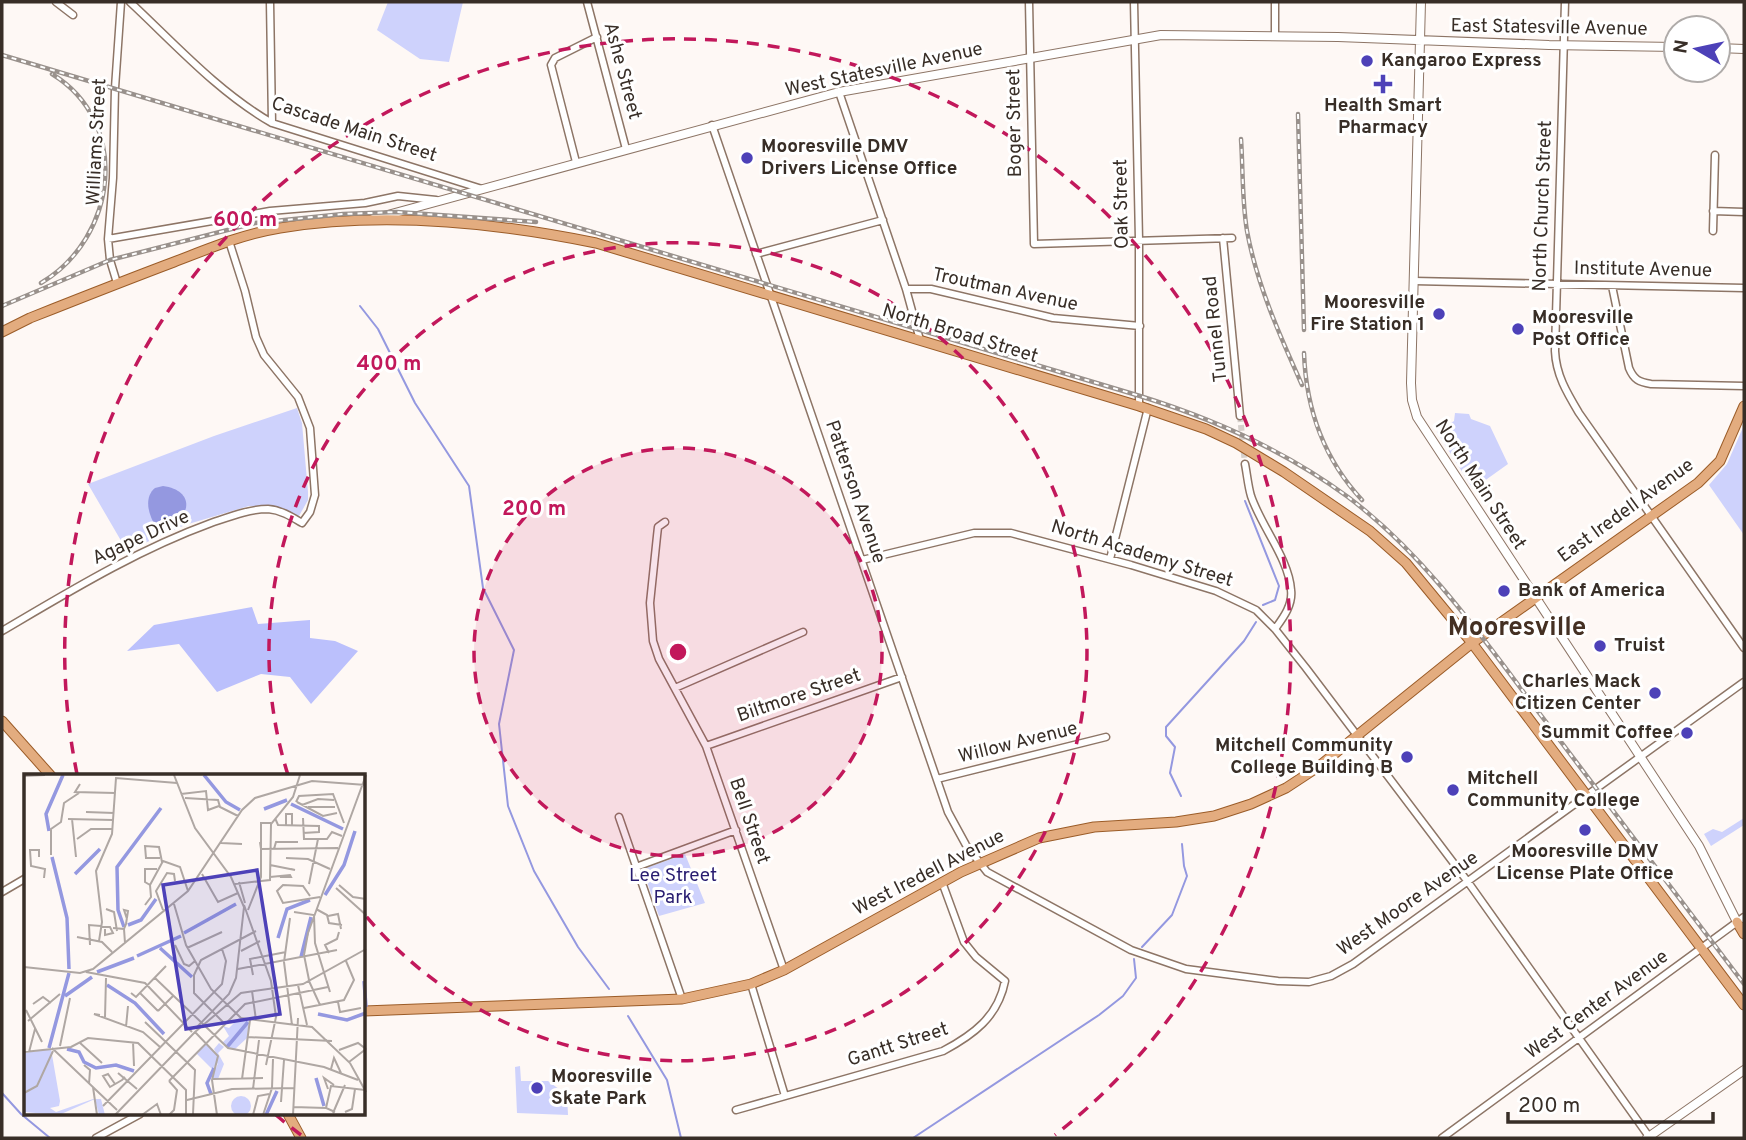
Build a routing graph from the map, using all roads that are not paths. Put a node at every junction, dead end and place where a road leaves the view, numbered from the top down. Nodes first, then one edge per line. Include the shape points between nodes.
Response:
1 (56, 2) edge
2 (121, 2) edge
3 (130, 2) edge
4 (270, 2) edge
5 (587, 2) edge
6 (1029, 2) edge
7 (1134, 2) edge
8 (1275, 2) edge
9 (1421, 2) edge
10 (1565, 2) edge
11 (73, 15) dead end
12 (1275, 36) junction
13 (597, 37) junction
14 (1134, 39) junction
15 (1420, 41) junction
16 (1563, 46) junction
17 (1662, 47) edge
18 (1030, 57) junction
19 (838, 92) junction
20 (272, 123) junction
21 (712, 125) junction
22 (626, 149) junction
23 (1714, 155) dead end
24 (576, 162) junction
25 (482, 189) junction
26 (436, 200) junction
27 (1713, 211) junction
28 (1744, 212) edge
29 (366, 220) junction
30 (883, 220) junction
31 (1713, 230) dead end
32 (1223, 238) junction
33 (1232, 238) dead end
34 (108, 239) junction
35 (1139, 240) junction
36 (229, 241) junction
37 (756, 254) junction
38 (1414, 281) junction
39 (117, 283) junction
40 (1556, 284) junction
41 (1612, 286) junction
42 (1744, 288) edge
43 (906, 289) junction
44 (771, 296) junction
45 (1140, 327) junction
46 (2, 332) edge
47 (920, 340) junction
48 (1744, 386) edge
49 (1744, 406) edge
50 (1143, 407) junction
51 (1240, 416) tunnel mouth
52 (1245, 464) tunnel mouth
53 (1651, 515) junction
54 (665, 522) dead end
55 (1110, 559) junction
56 (862, 560) junction
57 (1535, 598) junction
58 (1275, 629) junction
59 (2, 631) edge
60 (803, 632) dead end
61 (1472, 643) junction
62 (1744, 648) edge
63 (902, 677) junction
64 (1744, 682) edge
65 (675, 688) junction
66 (2, 721) edge
67 (1357, 734) junction
68 (1106, 737) dead end
69 (706, 746) junction
70 (1640, 757) junction
71 (49, 774) edge
72 (937, 779) junction
73 (1588, 795) junction
74 (619, 817) dead end
75 (736, 830) junction
76 (979, 863) junction
77 (636, 867) junction
78 (24, 879) edge
79 (942, 882) junction
80 (1468, 882) junction
81 (2, 892) edge
82 (1741, 919) edge
83 (1744, 934) edge
84 (1702, 948) junction
85 (784, 970) junction
86 (751, 984) junction
87 (682, 999) junction
88 (1744, 1005) edge
89 (366, 1011) edge
90 (1578, 1037) junction
91 (1744, 1070) edge
92 (785, 1096) junction
93 (736, 1110) dead end
94 (136, 1116) edge
95 (289, 1116) edge
96 (96, 1138) edge
97 (301, 1138) edge
98 (1442, 1138) edge
99 (1649, 1138) edge

1 - 11 street
2 - 34 street, Williams Street
3 - 20 street, Cascade Main Street via 229,94
4 - 20 street
5 - 13 street, Ashe Street
6 - 18 street, Boger Street
7 - 14 street, Oak Street
8 - 12 street
9 - 15 street, North Main Street
10 - 16 street, North Church Street
12 - 14 street, West Statesville Avenue via 1181,34
12 - 15 street, West Statesville Avenue
13 - 22 street, Ashe Street
13 - 24 street via 555,58 551,65
14 - 18 street, West Statesville Avenue
14 - 35 street, Oak Street
15 - 16 street, East Statesville Avenue
15 - 38 street, North Main Street
16 - 17 street, East Statesville Avenue
16 - 40 street, North Church Street
18 - 19 street, West Statesville Avenue
18 - 35 street, Boger Street via 1034,244
19 - 21 street, West Statesville Avenue
19 - 30 street
20 - 25 street, Cascade Main Street
21 - 22 street, West Statesville Avenue
21 - 37 street, Patterson Avenue
22 - 24 street, West Statesville Avenue
23 - 27 street
24 - 25 street, West Statesville Avenue
25 - 26 street, West Statesville Avenue
26 - 29 street, West Statesville Avenue
26 - 34 street via 398,196 270,211
27 - 28 street
27 - 31 street
29 - 36 main road, North Broad Street via 278,228
29 - 44 main road, North Broad Street via 505,228 596,243
30 - 37 street
30 - 43 street
32 - 33 street
32 - 35 street
32 - 51 street, Tunnel Road
34 - 39 street, Williams Street
35 - 45 street, Oak Street
36 - 39 main road, North Broad Street
36 - 59 street, Agape Drive via 256,337 264,355 298,397 310,428 315,495 310,512 302,523 270,509 252,510 180,535
37 - 44 street, Patterson Avenue
38 - 40 street, Institute Avenue
38 - 57 street, North Main Street via 1411,383 1417,417
39 - 46 main road, North Broad Street
40 - 41 street, Institute Avenue
40 - 53 street, North Church Street via 1555,358 1563,386
41 - 42 street, Institute Avenue
41 - 48 street via 1629,369 1639,382
43 - 45 street, Troutman Avenue via 967,296 1053,318
43 - 47 street
44 - 47 main road, North Broad Street
44 - 56 street, Patterson Avenue
45 - 50 street, Oak Street
47 - 50 main road, North Broad Street
49 - 53 main road, East Iredell Avenue via 1728,445 1708,475
50 - 55 street, Oak Street
50 - 61 main road, North Broad Street via 1236,443 1370,531 1406,563
52 - 58 street via 1251,496 1292,591 1291,602
53 - 57 main road, East Iredell Avenue
53 - 62 street, North Church Street
54 - 65 street, Bell Street via 658,527 650,622 659,659
55 - 56 street, North Academy Street via 1032,537 974,533
55 - 58 street, North Academy Street via 1240,601
56 - 63 street, Patterson Avenue
57 - 61 main road, West Iredell Avenue
57 - 70 street, North Main Street
58 - 67 street, North Academy Street
60 - 65 street
61 - 67 main road, West Iredell Avenue
61 - 73 main road, North Broad Street
63 - 69 street, Biltmore Street
63 - 72 street, Patterson Avenue
64 - 70 street, West Moore Avenue
65 - 69 street, Bell Street
66 - 71 main road
67 - 76 main road, West Iredell Avenue via 1318,767 1251,804 1175,822 1066,831
67 - 80 street, North Academy Street
68 - 72 street, Willow Avenue
69 - 75 street, Bell Street
70 - 73 street, West Moore Avenue
70 - 82 street, North Main Street
72 - 76 street, Patterson Avenue via 955,828
73 - 80 street, West Moore Avenue
73 - 84 main road, North Broad Street
74 - 77 street
75 - 77 street
75 - 85 street, Bell Street
76 - 79 main road, West Iredell Avenue
76 - 80 street, West Moore Avenue via 987,872 1151,958 1204,972 1292,982 1331,976 1353,964
77 - 87 street
78 - 81 street
79 - 85 main road, West Iredell Avenue
79 - 92 street, Gantt Street via 964,942 1005,981 989,1016 970,1037 943,1051
80 - 90 street, North Academy Street
82 - 83 main road
82 - 84 street, West Center Avenue
84 - 88 main road, North Broad Street
84 - 90 street, West Center Avenue
85 - 86 main road, West Iredell Avenue
86 - 87 main road, West Iredell Avenue
86 - 92 street
87 - 89 main road, West Iredell Avenue
90 - 98 street, West Center Avenue
90 - 99 street, North Academy Street
91 - 99 street
92 - 93 street, Gantt Street
94 - 96 street
95 - 97 main road

